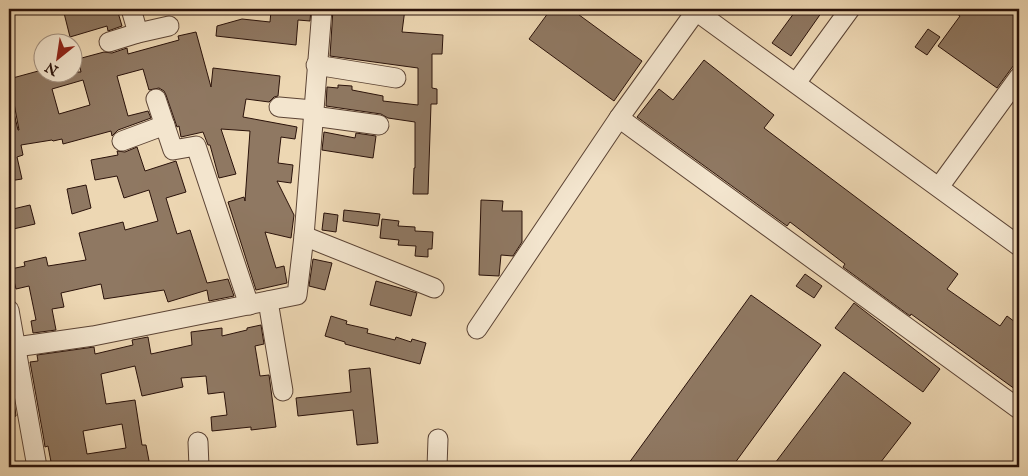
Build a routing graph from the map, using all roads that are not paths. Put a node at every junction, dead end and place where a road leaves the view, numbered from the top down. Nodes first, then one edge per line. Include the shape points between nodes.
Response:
1 (131, 9) edge
2 (322, 9) edge
3 (850, 9) edge
4 (168, 26) dead end
5 (138, 33) junction
6 (109, 42) dead end
7 (316, 65) junction
8 (1019, 77) edge
9 (396, 78) dead end
10 (796, 83) junction
11 (156, 99) dead end
12 (278, 107) dead end
13 (313, 113) junction
14 (618, 118) junction
15 (165, 125) junction
16 (379, 125) dead end
17 (122, 141) dead end
18 (938, 187) junction
19 (304, 236) junction
20 (1019, 246) edge
21 (434, 288) dead end
22 (268, 301) junction
23 (249, 305) junction
24 (9, 310) edge
25 (477, 329) dead end
26 (12, 348) edge
27 (284, 391) dead end
28 (1019, 410) edge
29 (438, 439) dead end
30 (198, 442) dead end
31 (37, 467) edge
32 (199, 467) edge
33 (436, 467) edge

1 - 5 street
2 - 7 street
3 - 10 street
4 - 5 street
5 - 6 street
7 - 9 street
7 - 13 street
8 - 18 street
10 - 14 street via 696,11
10 - 18 street
11 - 15 street
12 - 13 street
13 - 16 street
13 - 19 street
14 - 25 street
14 - 28 street
15 - 17 street
15 - 23 street via 173,150 196,146
18 - 20 street
19 - 21 street
19 - 22 street via 297,295
22 - 23 street
22 - 27 street
23 - 26 street via 93,336
24 - 26 street
26 - 31 street
29 - 33 street
30 - 32 street

